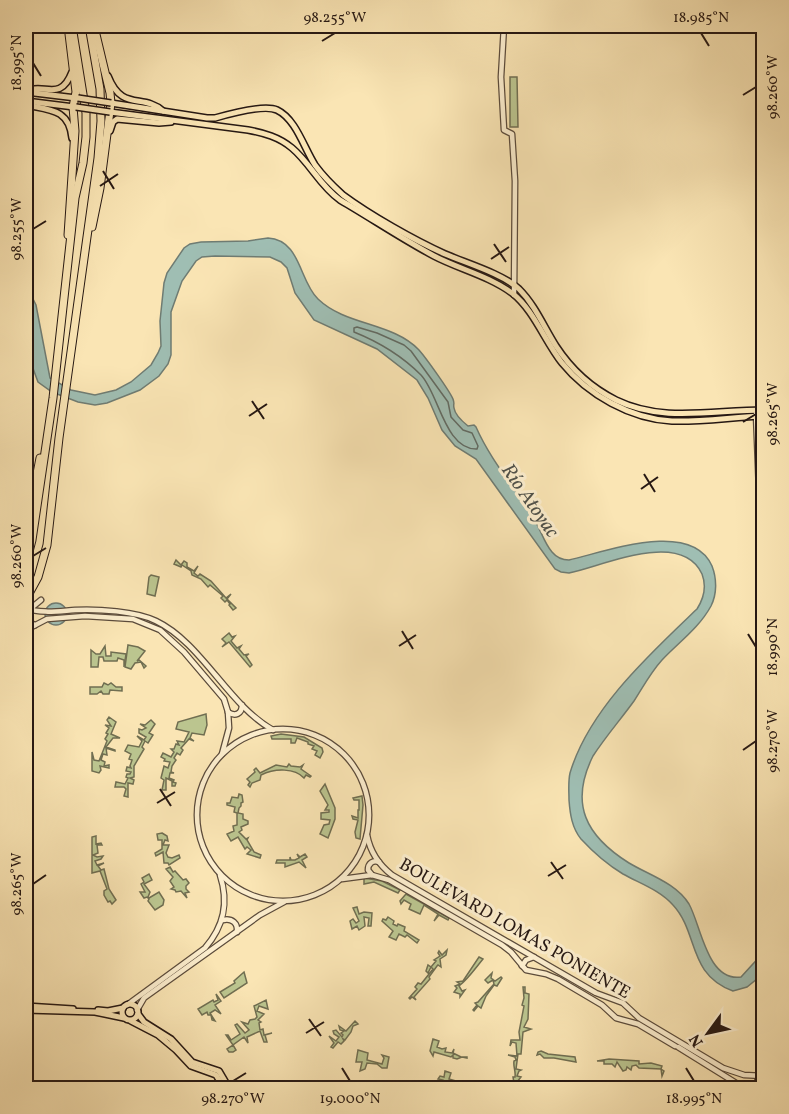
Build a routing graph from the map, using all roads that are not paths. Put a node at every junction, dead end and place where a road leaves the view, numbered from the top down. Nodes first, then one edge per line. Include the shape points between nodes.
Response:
1 (70, 26) edge
2 (89, 26) edge
3 (94, 26) edge
4 (504, 26) edge
5 (105, 68) junction
6 (73, 70) junction
7 (26, 92) edge
8 (76, 98) junction
9 (26, 103) edge
10 (75, 107) junction
11 (110, 107) junction
12 (164, 112) junction
13 (180, 121) junction
14 (105, 147) junction
15 (72, 167) junction
16 (319, 170) junction
17 (311, 171) junction
18 (70, 258) junction
19 (84, 258) junction
20 (514, 286) junction
21 (514, 295) junction
22 (764, 410) edge
23 (756, 413) junction
24 (764, 416) edge
25 (44, 451) junction
26 (26, 530) edge
27 (26, 563) edge
28 (26, 599) edge
29 (40, 600) dead end
30 (48, 612) junction
31 (101, 613) junction
32 (28, 614) edge
33 (62, 615) junction
34 (48, 618) junction
35 (764, 618) edge
36 (26, 630) edge
37 (185, 642) junction
38 (186, 654) junction
39 (240, 702) junction
40 (228, 712) junction
41 (273, 730) junction
42 (222, 754) junction
43 (367, 832) junction
44 (379, 862) junction
45 (219, 872) junction
46 (372, 876) junction
47 (340, 880) junction
48 (284, 902) junction
49 (223, 920) junction
50 (237, 932) junction
51 (534, 957) junction
52 (542, 961) junction
53 (522, 966) junction
54 (535, 972) junction
55 (148, 992) junction
56 (615, 1000) junction
57 (125, 1006) junction
58 (26, 1008) edge
59 (630, 1009) junction
60 (607, 1010) junction
61 (79, 1011) junction
62 (138, 1012) junction
63 (124, 1018) junction
64 (624, 1020) junction
65 (131, 1021) junction
66 (677, 1045) junction
67 (191, 1064) junction
68 (744, 1075) junction
69 (764, 1077) edge
70 (742, 1087) edge
71 (224, 1089) edge
72 (229, 1089) edge
73 (755, 1089) edge

1 - 6 highway
1 - 18 highway via 85,102 86,137
2 - 19 highway via 100,89 101,121
3 - 5 highway
4 - 20 street via 504,130 512,134 515,181
5 - 11 highway
5 - 12 main road via 117,93
6 - 7 main road via 67,83 58,89
6 - 8 highway
7 - 8 main road
8 - 10 highway
8 - 11 main road, bridge
9 - 10 main road
9 - 15 main road via 58,112 67,120 72,136
10 - 11 main road, bridge
10 - 15 highway
11 - 12 main road
11 - 13 main road
11 - 14 highway
12 - 16 main road via 215,118 273,108 292,124
13 - 14 main road via 114,120
13 - 17 main road via 267,134 294,149
14 - 19 highway
15 - 18 highway
16 - 17 main road via 316,174
16 - 20 main road via 344,195 380,218
17 - 21 main road via 340,200
18 - 25 highway
19 - 28 highway via 47,545 38,578
20 - 21 street
20 - 23 main road via 528,300 567,361 610,397 664,414
21 - 23 main road via 571,374 615,405 669,421
22 - 23 main road
23 - 24 main road
23 - 35 street
25 - 26 highway via 36,472
25 - 27 highway
29 - 32 street
30 - 32 street
30 - 33 street
30 - 34 street
31 - 33 street
31 - 37 street via 143,616 157,621
31 - 38 street via 143,622 166,635
32 - 34 street
32 - 36 street
33 - 34 street
37 - 38 street via 180,645
37 - 39 street
38 - 40 street via 221,693
39 - 40 street via 240,713
39 - 41 street via 255,719
40 - 42 street via 229,728
41 - 42 street via 245,737
41 - 43 street via 315,735 348,760 360,776 365,793
42 - 45 street via 204,782 197,811 202,843
43 - 44 street, BOULEVARD LOMAS PONIENTE
43 - 47 street via 354,863
44 - 46 street via 368,867
44 - 51 street, BOULEVARD LOMAS PONIENTE via 392,874
45 - 48 street via 245,893
45 - 49 street via 225,900
46 - 47 street, BOULEVARD LOMAS PONIENTE
46 - 53 street, BOULEVARD LOMAS PONIENTE via 388,880 502,945
47 - 48 street via 311,897
48 - 50 street
49 - 50 street via 234,921
49 - 55 street via 205,948
50 - 55 street
51 - 52 street, BOULEVARD LOMAS PONIENTE
51 - 53 street
52 - 54 street via 541,969
52 - 56 street, BOULEVARD LOMAS PONIENTE
53 - 54 street, BOULEVARD LOMAS PONIENTE
54 - 60 street, BOULEVARD LOMAS PONIENTE via 558,979
55 - 57 street
55 - 62 street
56 - 59 street, BOULEVARD LOMAS PONIENTE
56 - 60 street
57 - 61 main road via 108,1011
57 - 62 main road via 134,1006
57 - 63 main road via 121,1013
58 - 61 main road
59 - 64 street
59 - 66 street, BOULEVARD LOMAS PONIENTE
60 - 64 street, BOULEVARD LOMAS PONIENTE
61 - 63 main road
62 - 65 main road
62 - 67 main road via 144,1022 171,1039
63 - 65 main road
64 - 66 street, BOULEVARD LOMAS PONIENTE
65 - 67 main road via 158,1035
66 - 68 street, BOULEVARD LOMAS PONIENTE
66 - 70 street, BOULEVARD LOMAS PONIENTE
67 - 71 main road via 216,1075
67 - 72 main road via 219,1071
68 - 69 street, BOULEVARD LOMAS PONIENTE
68 - 70 street via 747,1080
69 - 73 main road

